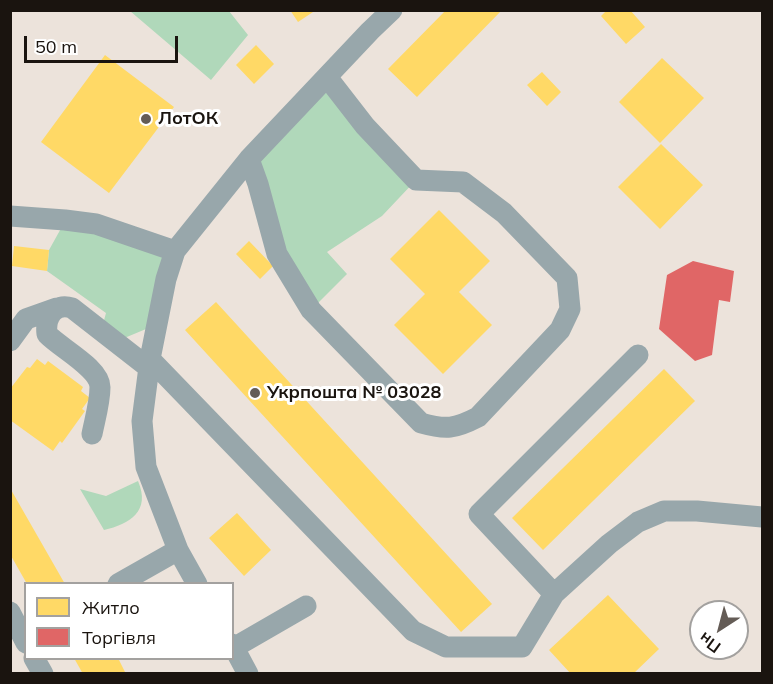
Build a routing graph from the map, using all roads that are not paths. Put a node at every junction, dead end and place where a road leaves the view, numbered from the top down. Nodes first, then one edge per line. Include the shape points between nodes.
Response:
1 (392, 10) edge
2 (327, 77) junction
3 (249, 159) junction
4 (10, 216) edge
5 (175, 251) junction
6 (57, 308) junction
7 (10, 341) edge
8 (638, 356) dead end
9 (150, 364) junction
10 (92, 434) dead end
11 (762, 517) edge
12 (178, 550) junction
13 (122, 582) edge
14 (196, 582) edge
15 (554, 594) junction
16 (306, 606) dead end
17 (10, 612) edge
18 (21, 640) edge
19 (234, 646) edge
20 (35, 660) edge
21 (43, 674) edge
22 (248, 674) edge

1 - 2 street
2 - 3 street
2 - 3 street via 365,126 416,180 462,182 504,213 567,278 570,309 560,330 478,417 444,429 421,423 311,310 278,254
3 - 5 street
4 - 5 street via 96,224
5 - 9 street
6 - 7 street via 26,319
6 - 9 street via 72,308
6 - 10 street via 49,315 47,334 98,378
8 - 15 street via 479,514
9 - 12 street via 142,421 146,466
9 - 15 street via 413,631 446,647 522,647
11 - 15 street via 664,512 638,522
12 - 13 street
12 - 14 street
16 - 19 street
17 - 18 street
19 - 22 street
20 - 21 street

